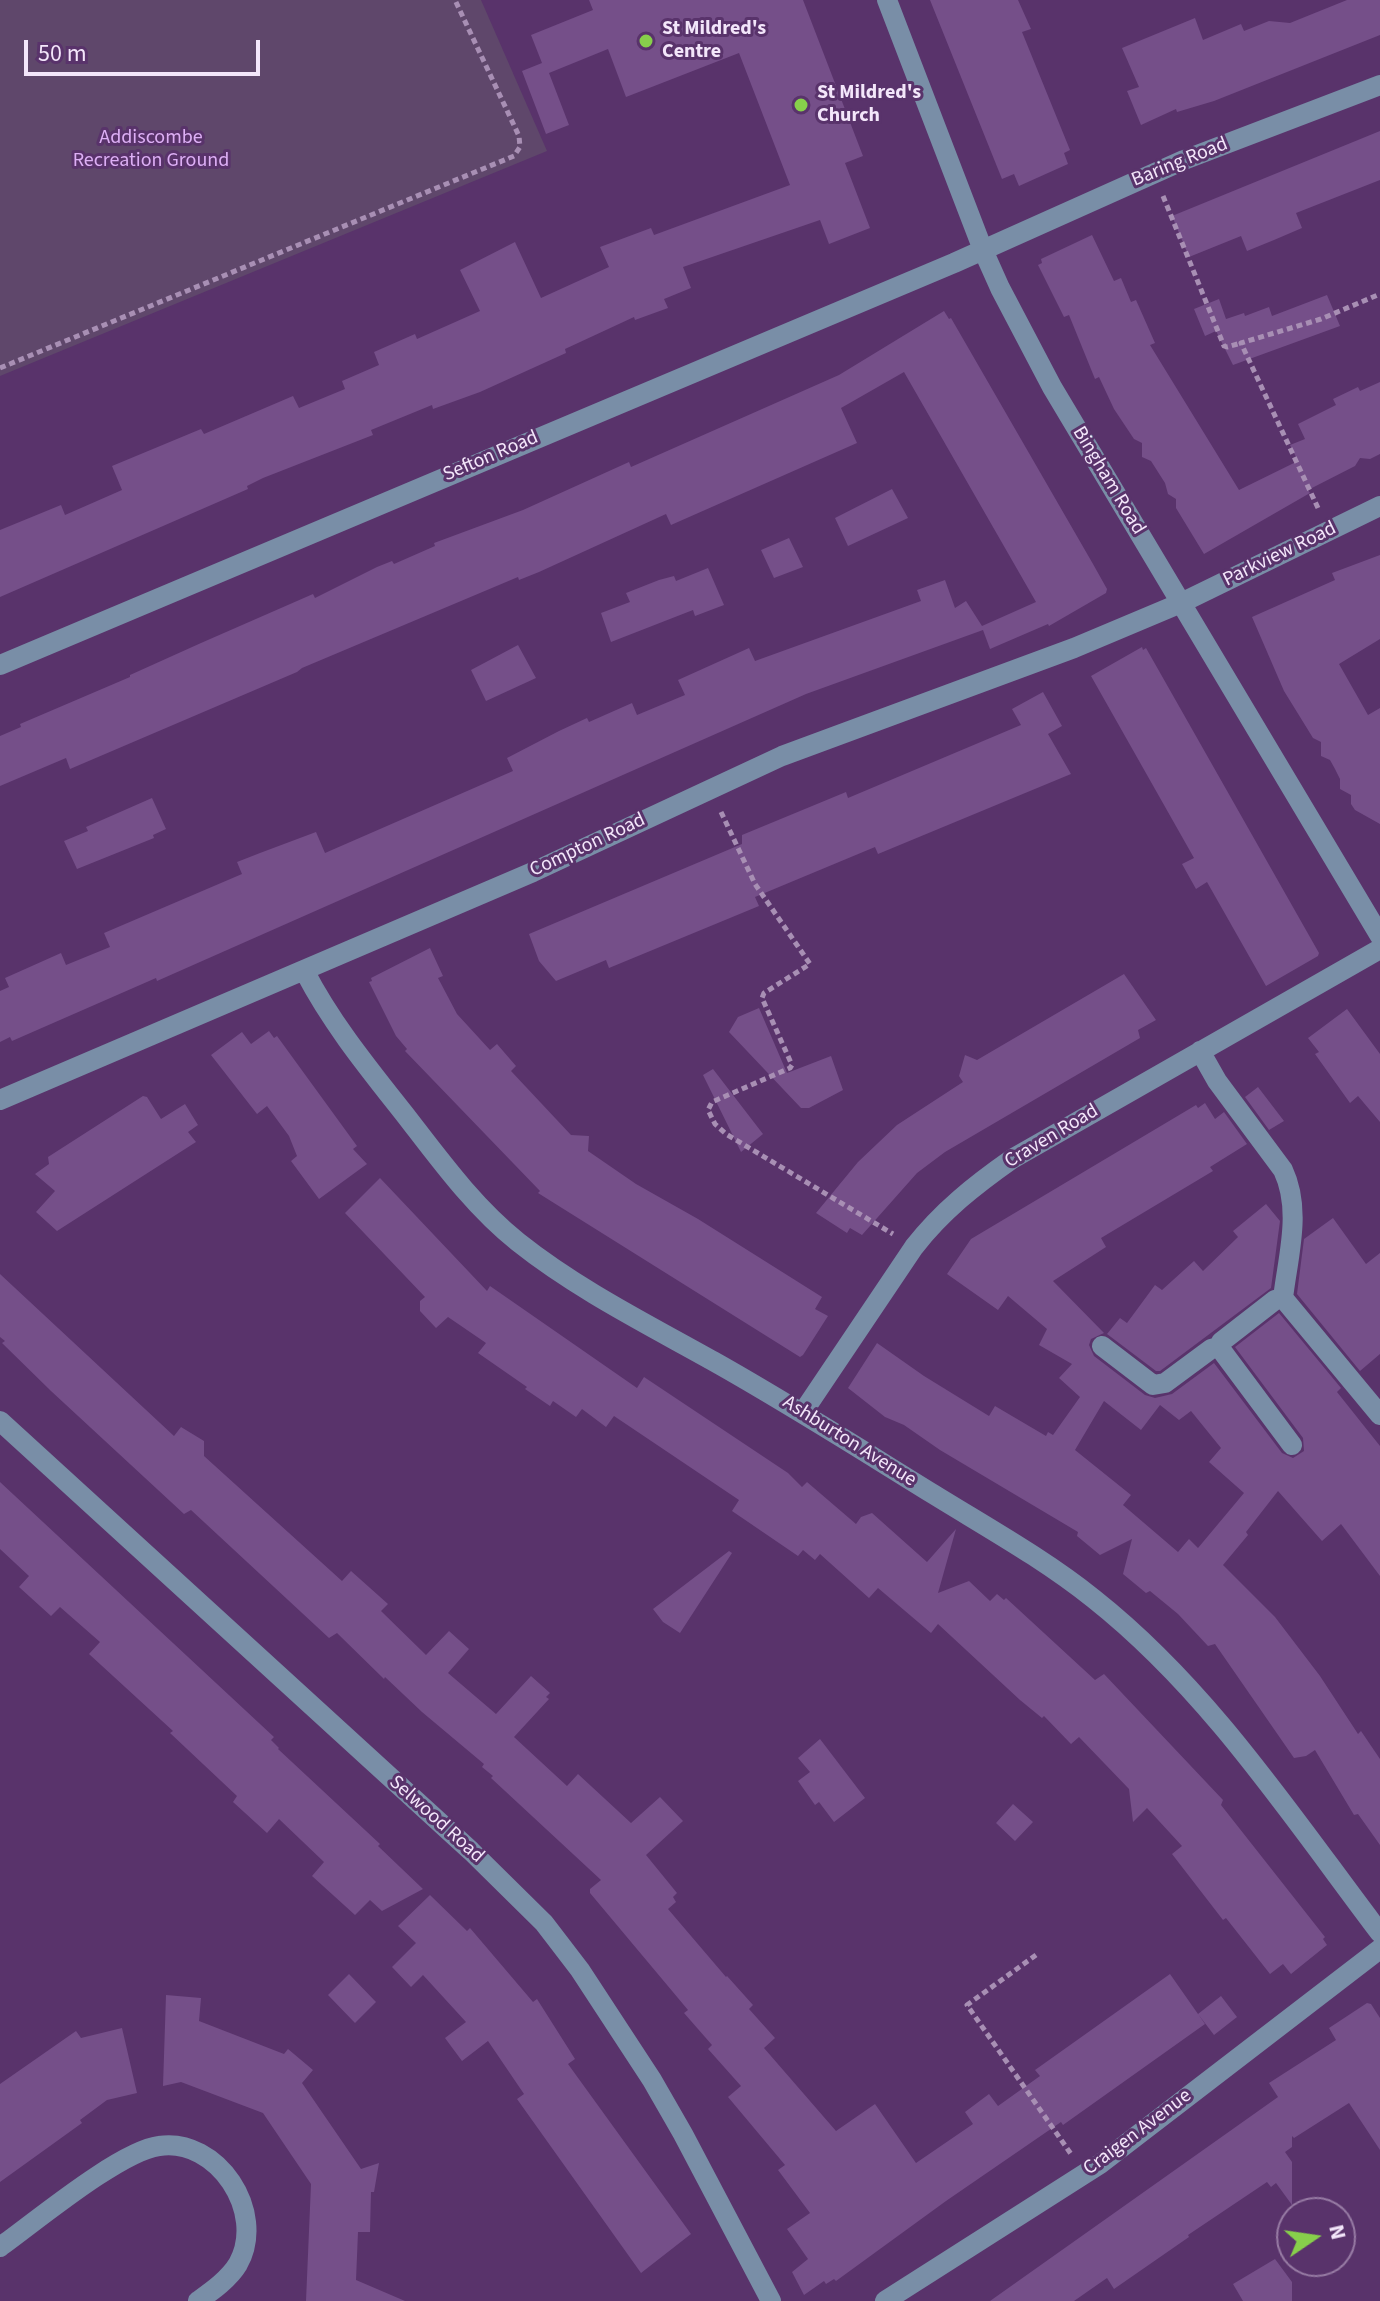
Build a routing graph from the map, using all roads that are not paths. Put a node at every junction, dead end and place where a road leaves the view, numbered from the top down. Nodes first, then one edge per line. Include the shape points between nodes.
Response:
1 (887, 0) edge
2 (1380, 85) edge
3 (983, 250) junction
4 (1380, 506) edge
5 (1181, 603) junction
6 (0, 665) edge
7 (1380, 936) edge
8 (1380, 949) edge
9 (305, 972) junction
10 (1200, 1051) junction
11 (0, 1100) edge
12 (1283, 1298) junction
13 (1102, 1346) dead end
14 (1219, 1347) junction
15 (803, 1412) junction
16 (1380, 1415) edge
17 (0, 1421) edge
18 (1292, 1445) dead end
19 (1380, 1933) edge
20 (1380, 1949) edge
21 (0, 2247) edge
22 (198, 2301) edge
23 (771, 2301) edge
24 (885, 2301) edge

1 - 3 street, Bingham Road
2 - 3 street, Baring Road via 1184,160
3 - 5 street, Bingham Road via 1052,387
3 - 6 street, Sefton Road
4 - 5 street, Parkview Road
5 - 7 street, Bingham Road
5 - 9 street, Compton Road via 803,748
8 - 10 street, Craven Road
9 - 11 street, Compton Road
9 - 15 street, Ashburton Avenue via 331,1019 434,1153 515,1240 577,1283
10 - 12 street via 1289,1182 1294,1207
10 - 15 street, Craven Road via 1012,1159 956,1202 914,1247
12 - 14 street via 1267,1305
12 - 16 street
13 - 14 street via 1153,1385 1165,1383
14 - 18 street
15 - 19 street, Ashburton Avenue via 1042,1562 1140,1636 1220,1724
17 - 23 street, Selwood Road via 544,1923 652,2080
20 - 24 street, Craigen Avenue via 1100,2164
21 - 22 street via 131,2155 161,2145 177,2146 210,2159 230,2178 244,2214 239,2263

